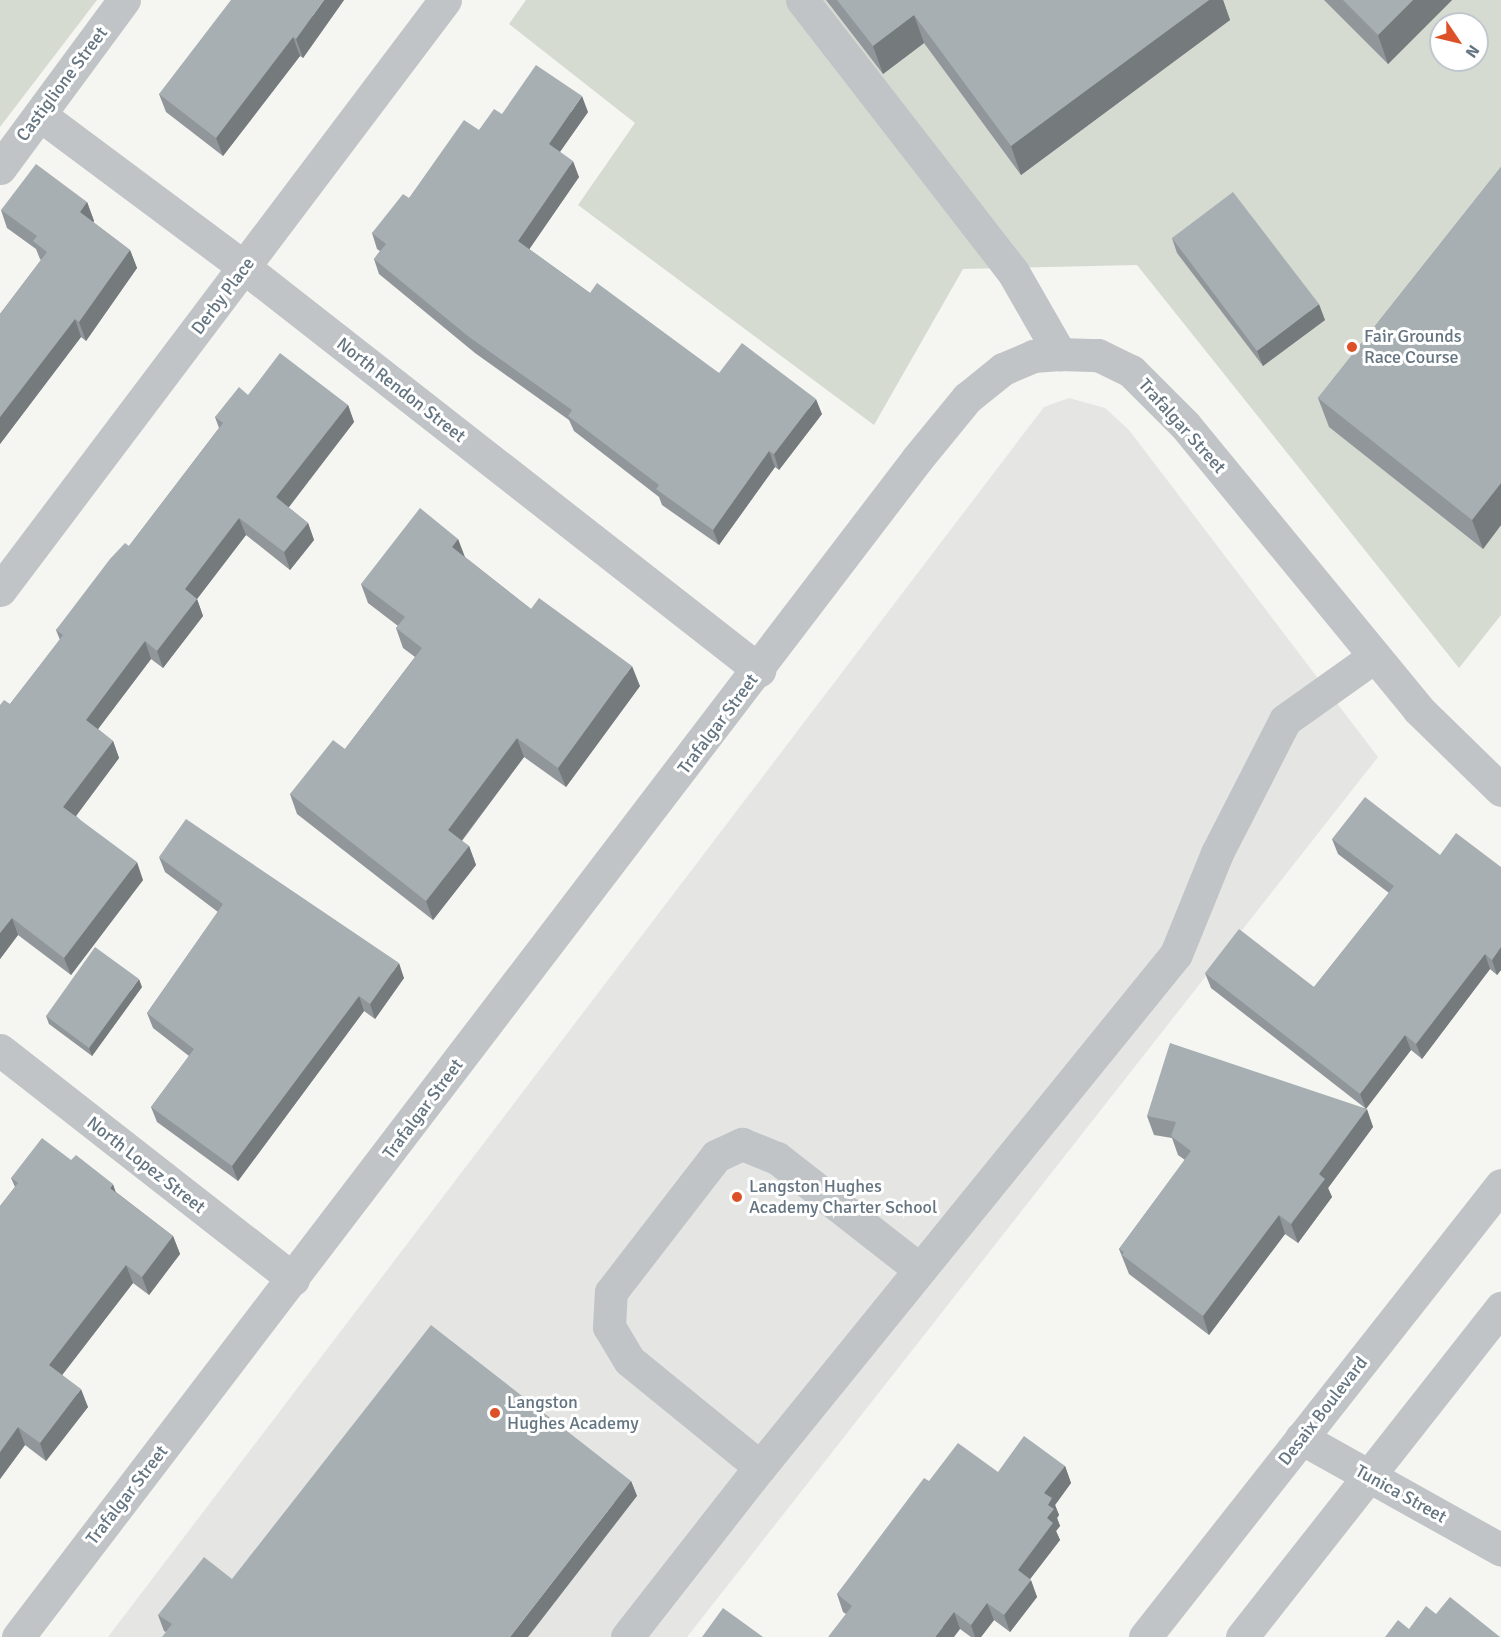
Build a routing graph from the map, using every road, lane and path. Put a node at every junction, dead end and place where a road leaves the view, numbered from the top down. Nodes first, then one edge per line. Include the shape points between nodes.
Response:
1 (124, 0) edge
2 (445, 0) edge
3 (802, 0) edge
4 (40, 115) junction
5 (0, 168) edge
6 (245, 268) junction
7 (1060, 354) junction
8 (0, 590) edge
9 (1375, 656) junction
10 (759, 670) junction
11 (1501, 790) edge
12 (0, 1050) edge
13 (1501, 1185) edge
14 (919, 1269) junction
15 (293, 1280) junction
16 (1501, 1308) edge
17 (1301, 1438) junction
18 (759, 1467) junction
19 (1369, 1476) junction
20 (1501, 1550) edge
21 (18, 1637) edge
22 (627, 1637) edge
23 (1145, 1637) edge
24 (1242, 1637) edge

1 - 4 street, Castiglione Street
2 - 6 street, Derby Place
3 - 7 street via 1013,272
4 - 5 street, Castiglione Street
4 - 6 street, North Rendon Street
6 - 8 street, Derby Place
6 - 10 street, North Rendon Street
7 - 9 street, Trafalgar Street via 1098,355 1131,371 1156,393
7 - 10 street, Trafalgar Street via 1033,356 1003,369 967,398
9 - 11 street, Trafalgar Street via 1418,709
9 - 14 street via 1285,720 1217,853 1176,954
10 - 15 street, Trafalgar Street
12 - 15 street, North Lopez Street
13 - 17 street, Desaix Boulevard
14 - 18 street
14 - 18 street via 777,1158 742,1144 716,1156 611,1292 609,1327 629,1360
15 - 21 street, Trafalgar Street
16 - 19 street
17 - 19 street, Tunica Street
17 - 23 street, Desaix Boulevard
18 - 22 street
19 - 20 street, Tunica Street
19 - 24 street

